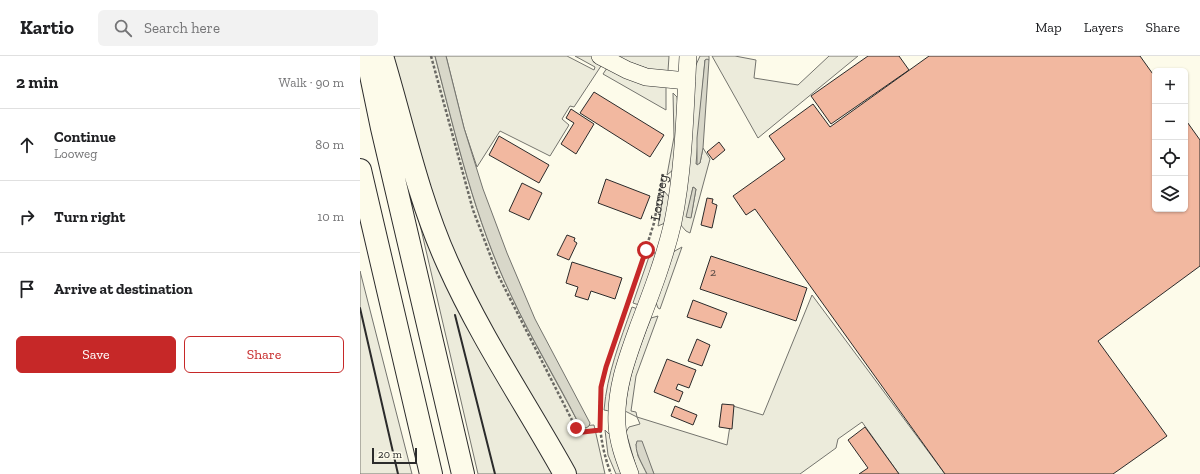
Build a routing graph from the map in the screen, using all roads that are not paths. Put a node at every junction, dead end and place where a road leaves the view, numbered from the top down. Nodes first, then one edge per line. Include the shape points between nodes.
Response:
1 (367, 56) edge
2 (382, 56) edge
3 (600, 56) edge
4 (688, 56) edge
5 (687, 81) junction
6 (360, 170) edge
7 (431, 474) edge
8 (463, 474) edge
9 (565, 474) edge
10 (630, 474) edge

1 - 8 highway
2 - 9 highway via 424,200 447,263 486,340
3 - 5 street via 646,77
4 - 5 street, Looweg
5 - 10 street, Looweg via 680,174 673,221 660,269 624,365 620,383 617,425
6 - 7 highway

